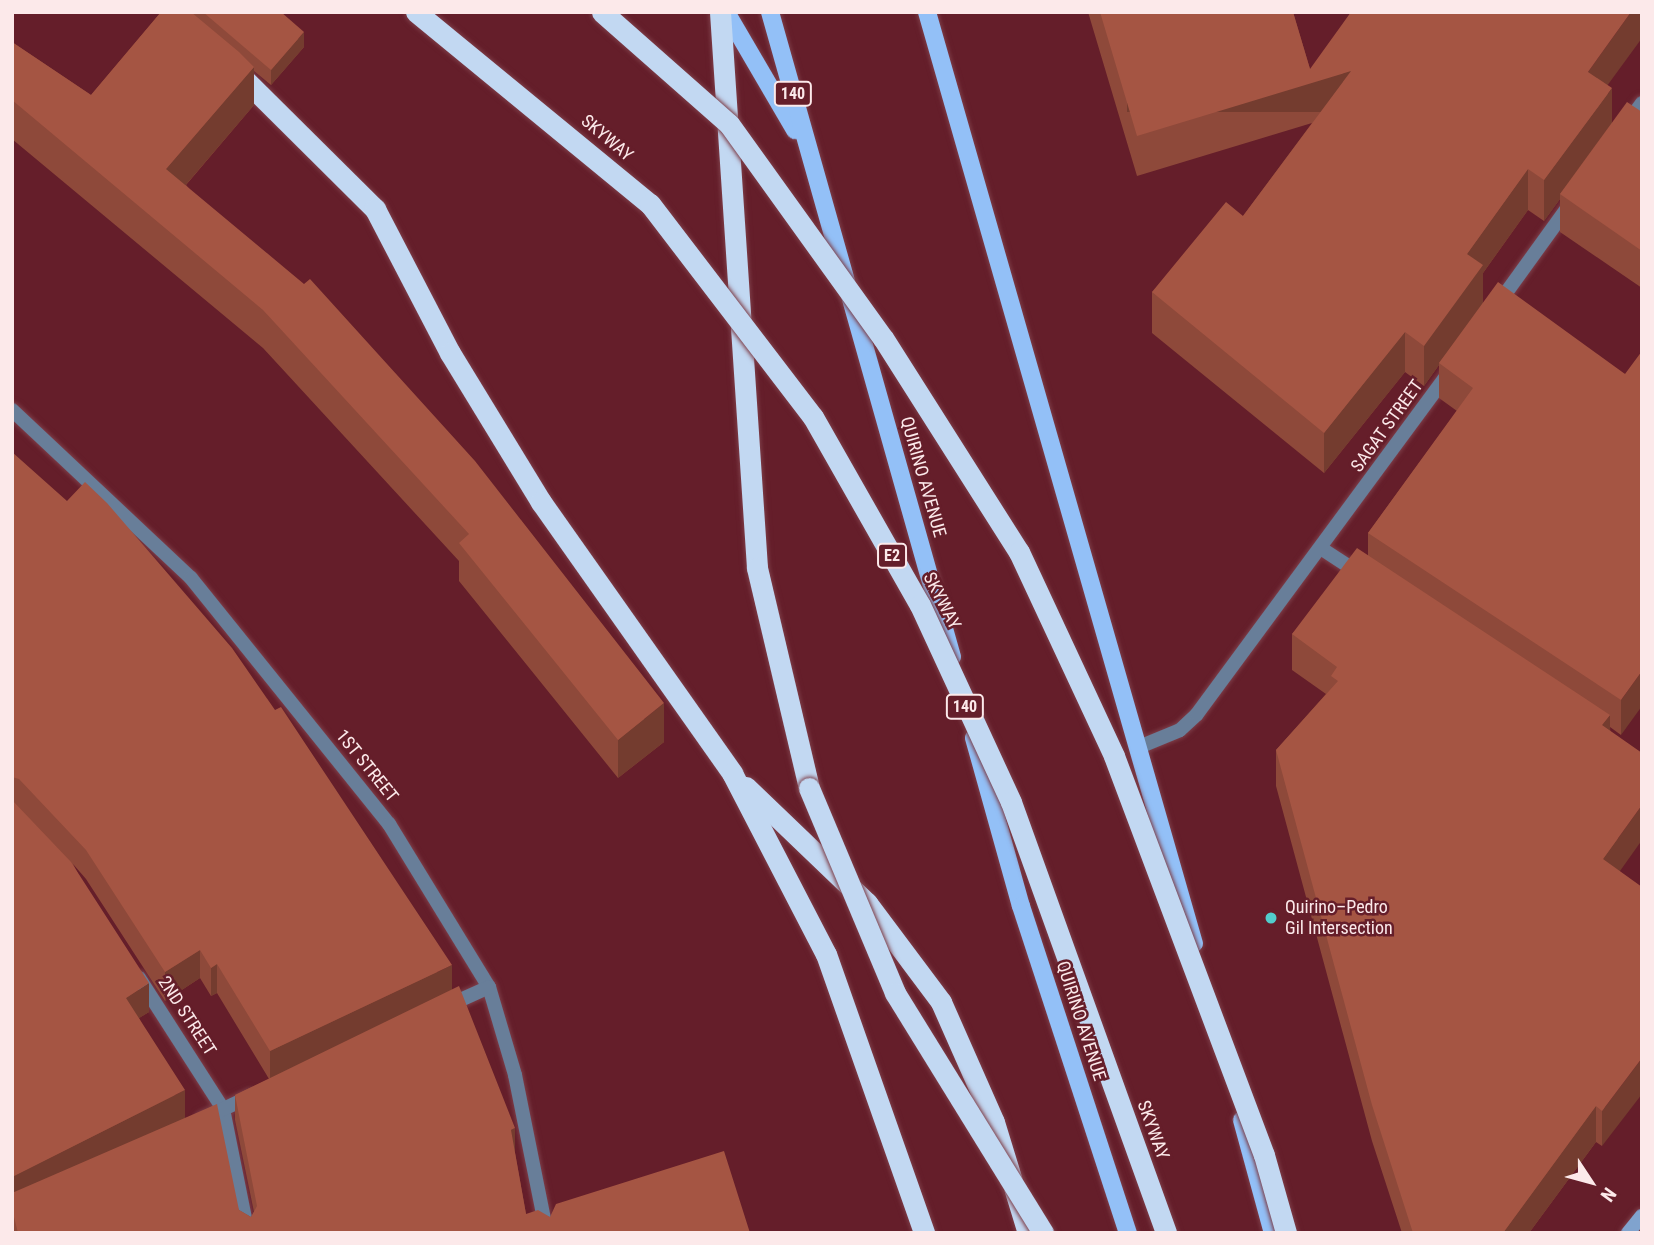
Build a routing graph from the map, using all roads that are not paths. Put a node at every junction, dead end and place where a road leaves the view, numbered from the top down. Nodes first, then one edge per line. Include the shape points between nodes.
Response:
1 (416, 12) edge
2 (602, 12) edge
3 (719, 12) edge
4 (726, 12) edge
5 (770, 12) edge
6 (927, 12) edge
7 (217, 55) edge
8 (1642, 103) edge
9 (1618, 137) edge
10 (817, 176) junction
11 (1578, 192) edge
12 (1490, 315) edge
13 (1458, 360) edge
14 (12, 410) edge
15 (1322, 549) junction
16 (1377, 585) edge
17 (1139, 747) junction
18 (732, 773) junction
19 (130, 963) edge
20 (489, 987) junction
21 (426, 1016) edge
22 (261, 1091) edge
23 (223, 1109) junction
24 (186, 1127) edge
25 (1642, 1216) edge
26 (248, 1233) edge
27 (547, 1233) edge
28 (924, 1233) edge
29 (1028, 1233) edge
30 (1043, 1233) edge
31 (1128, 1233) edge
32 (1166, 1233) edge
33 (1273, 1233) edge
34 (1286, 1233) edge
35 (1628, 1233) edge

1 - 32 highway, SKYWAY / E2, bridge via 650,204 813,417 920,606 1011,802
2 - 34 highway, bridge via 729,124 883,338 1020,552 1114,755 1264,1155
3 - 30 highway, bridge via 757,568 808,788 895,993
4 - 10 main road via 773,84
5 - 10 main road, QUIRINO AVENUE / 140
6 - 17 main road
7 - 18 highway via 376,209 450,353 541,502
8 - 9 street
10 - 31 main road, QUIRINO AVENUE / 140 via 1021,906
11 - 12 street
13 - 15 street, SAGAT STREET
14 - 20 street, 1ST STREET via 191,578 389,824
15 - 16 street
15 - 17 street, SAGAT STREET via 1197,714 1180,730
17 - 33 main road
18 - 28 highway via 826,954
18 - 29 highway via 867,903 941,1002 994,1122
19 - 23 street, 2ND STREET
20 - 21 street
20 - 27 street, 1ST STREET via 515,1075
22 - 23 street
23 - 24 street
23 - 26 street, 2ND STREET
25 - 35 main road

